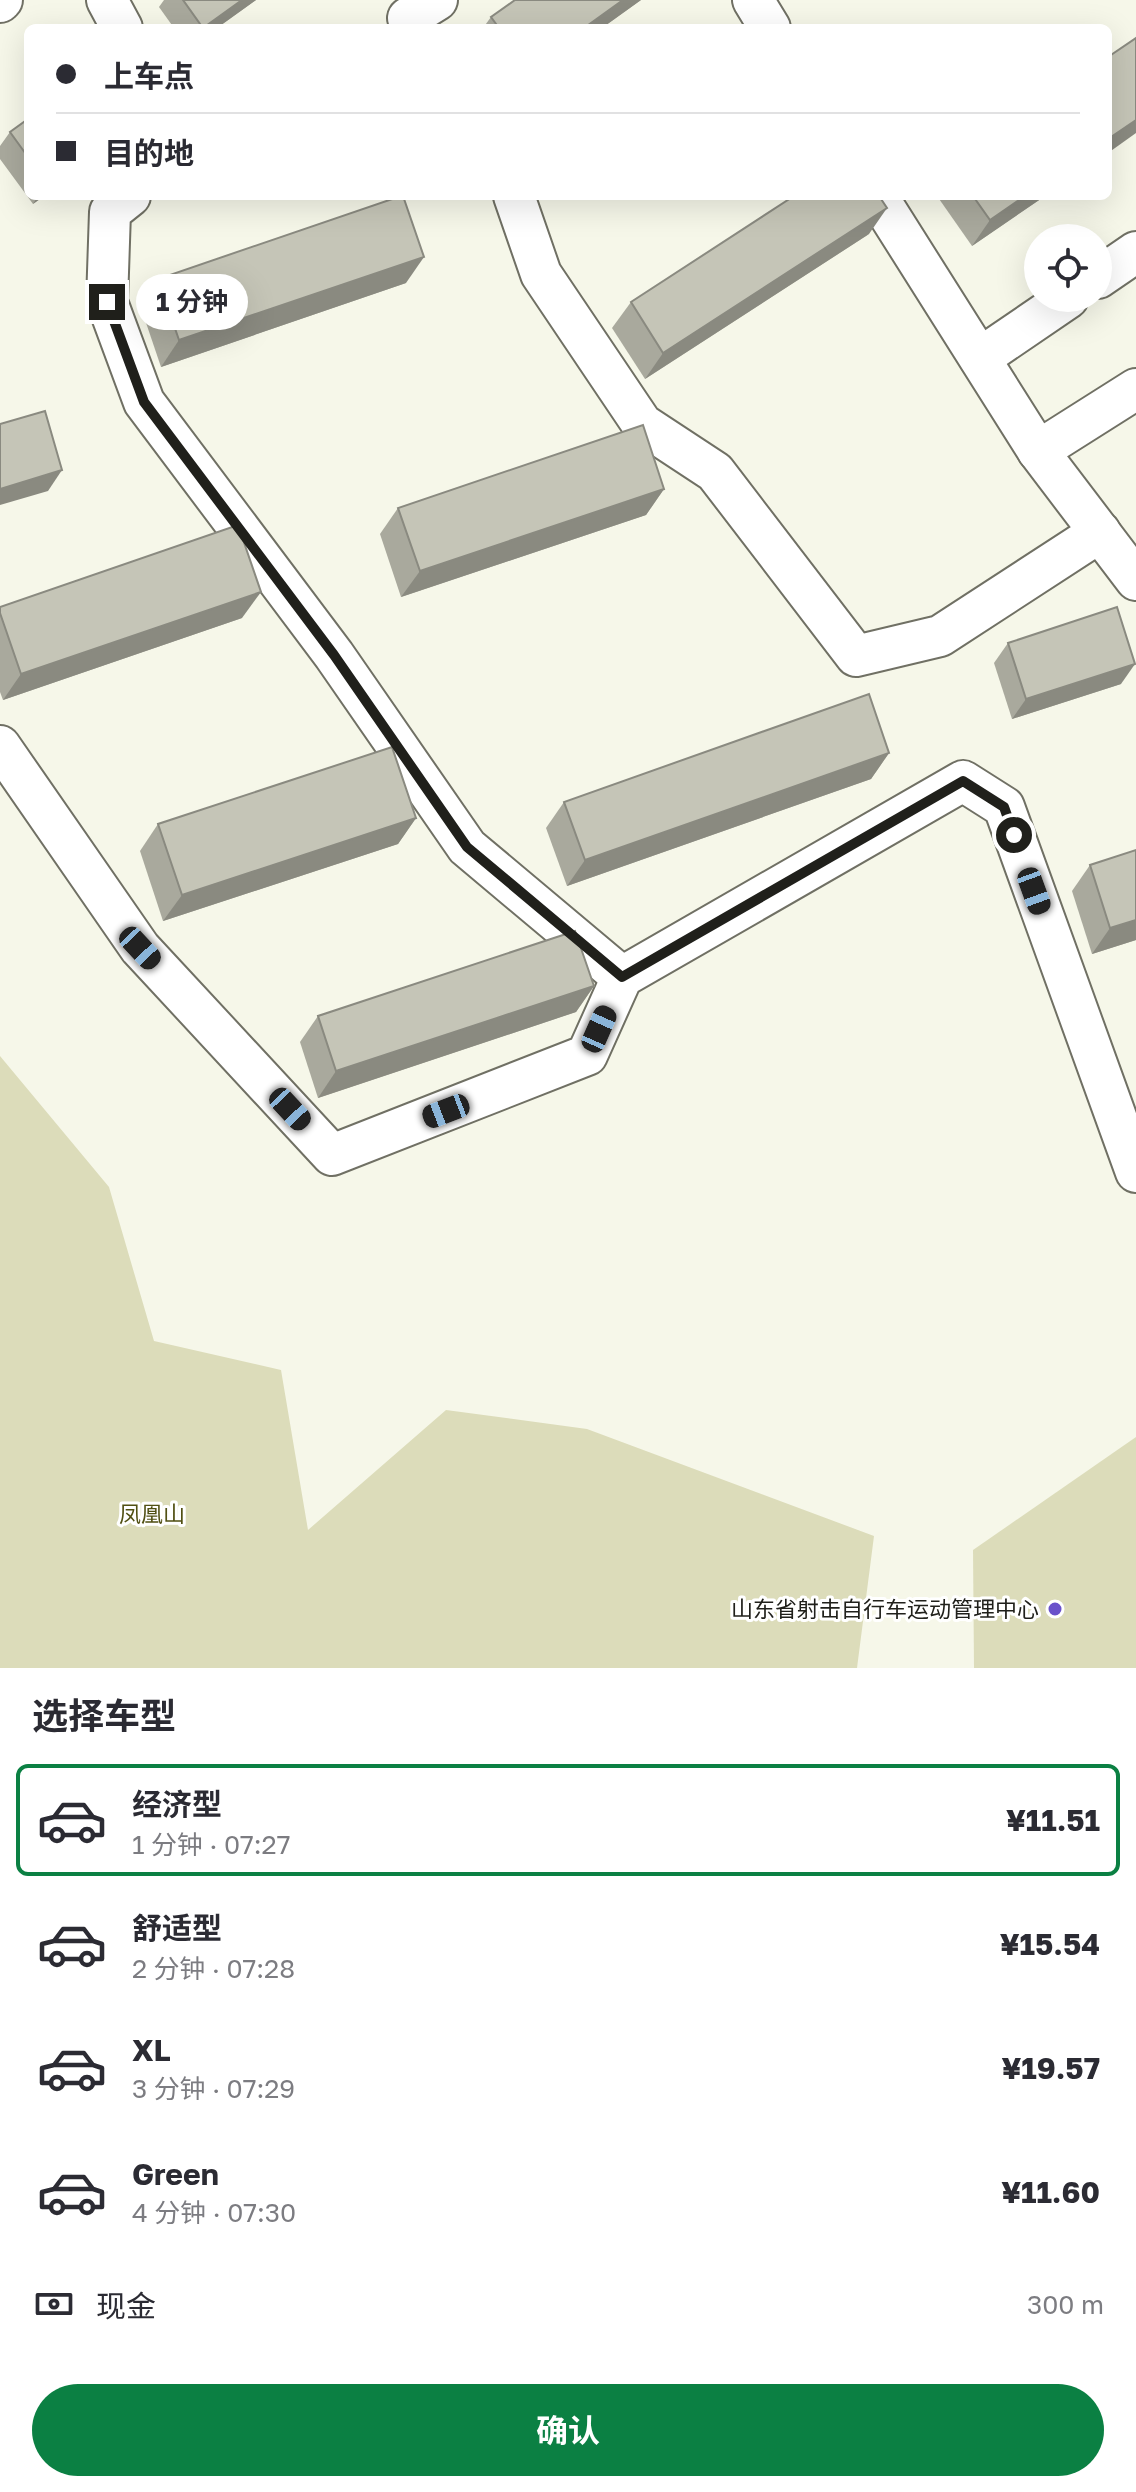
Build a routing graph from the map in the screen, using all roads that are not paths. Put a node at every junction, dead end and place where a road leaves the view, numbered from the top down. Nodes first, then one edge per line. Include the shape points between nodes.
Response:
1 (107, 0) edge
2 (753, 0) edge
3 (120, 24) edge
4 (768, 24) edge
5 (125, 200) edge
6 (515, 200) edge
7 (880, 200) edge
8 (1136, 252) edge
9 (1112, 268) edge
10 (1047, 312) edge
11 (980, 358) junction
12 (1136, 389) edge
13 (1038, 451) junction
14 (1100, 532) junction
15 (1136, 580) edge
16 (0, 746) edge
17 (622, 977) junction
18 (1136, 1172) edge

1 - 3 street
2 - 4 street
5 - 17 street via 110,212 107,302 144,402 334,655 467,847
6 - 14 street via 541,274 642,424 715,472 856,656 940,636
7 - 11 street
8 - 9 street
10 - 11 street
11 - 13 street
12 - 13 street
13 - 14 street
14 - 15 street
16 - 17 street via 140,948 332,1155 587,1055
17 - 18 street via 963,781 1004,807

